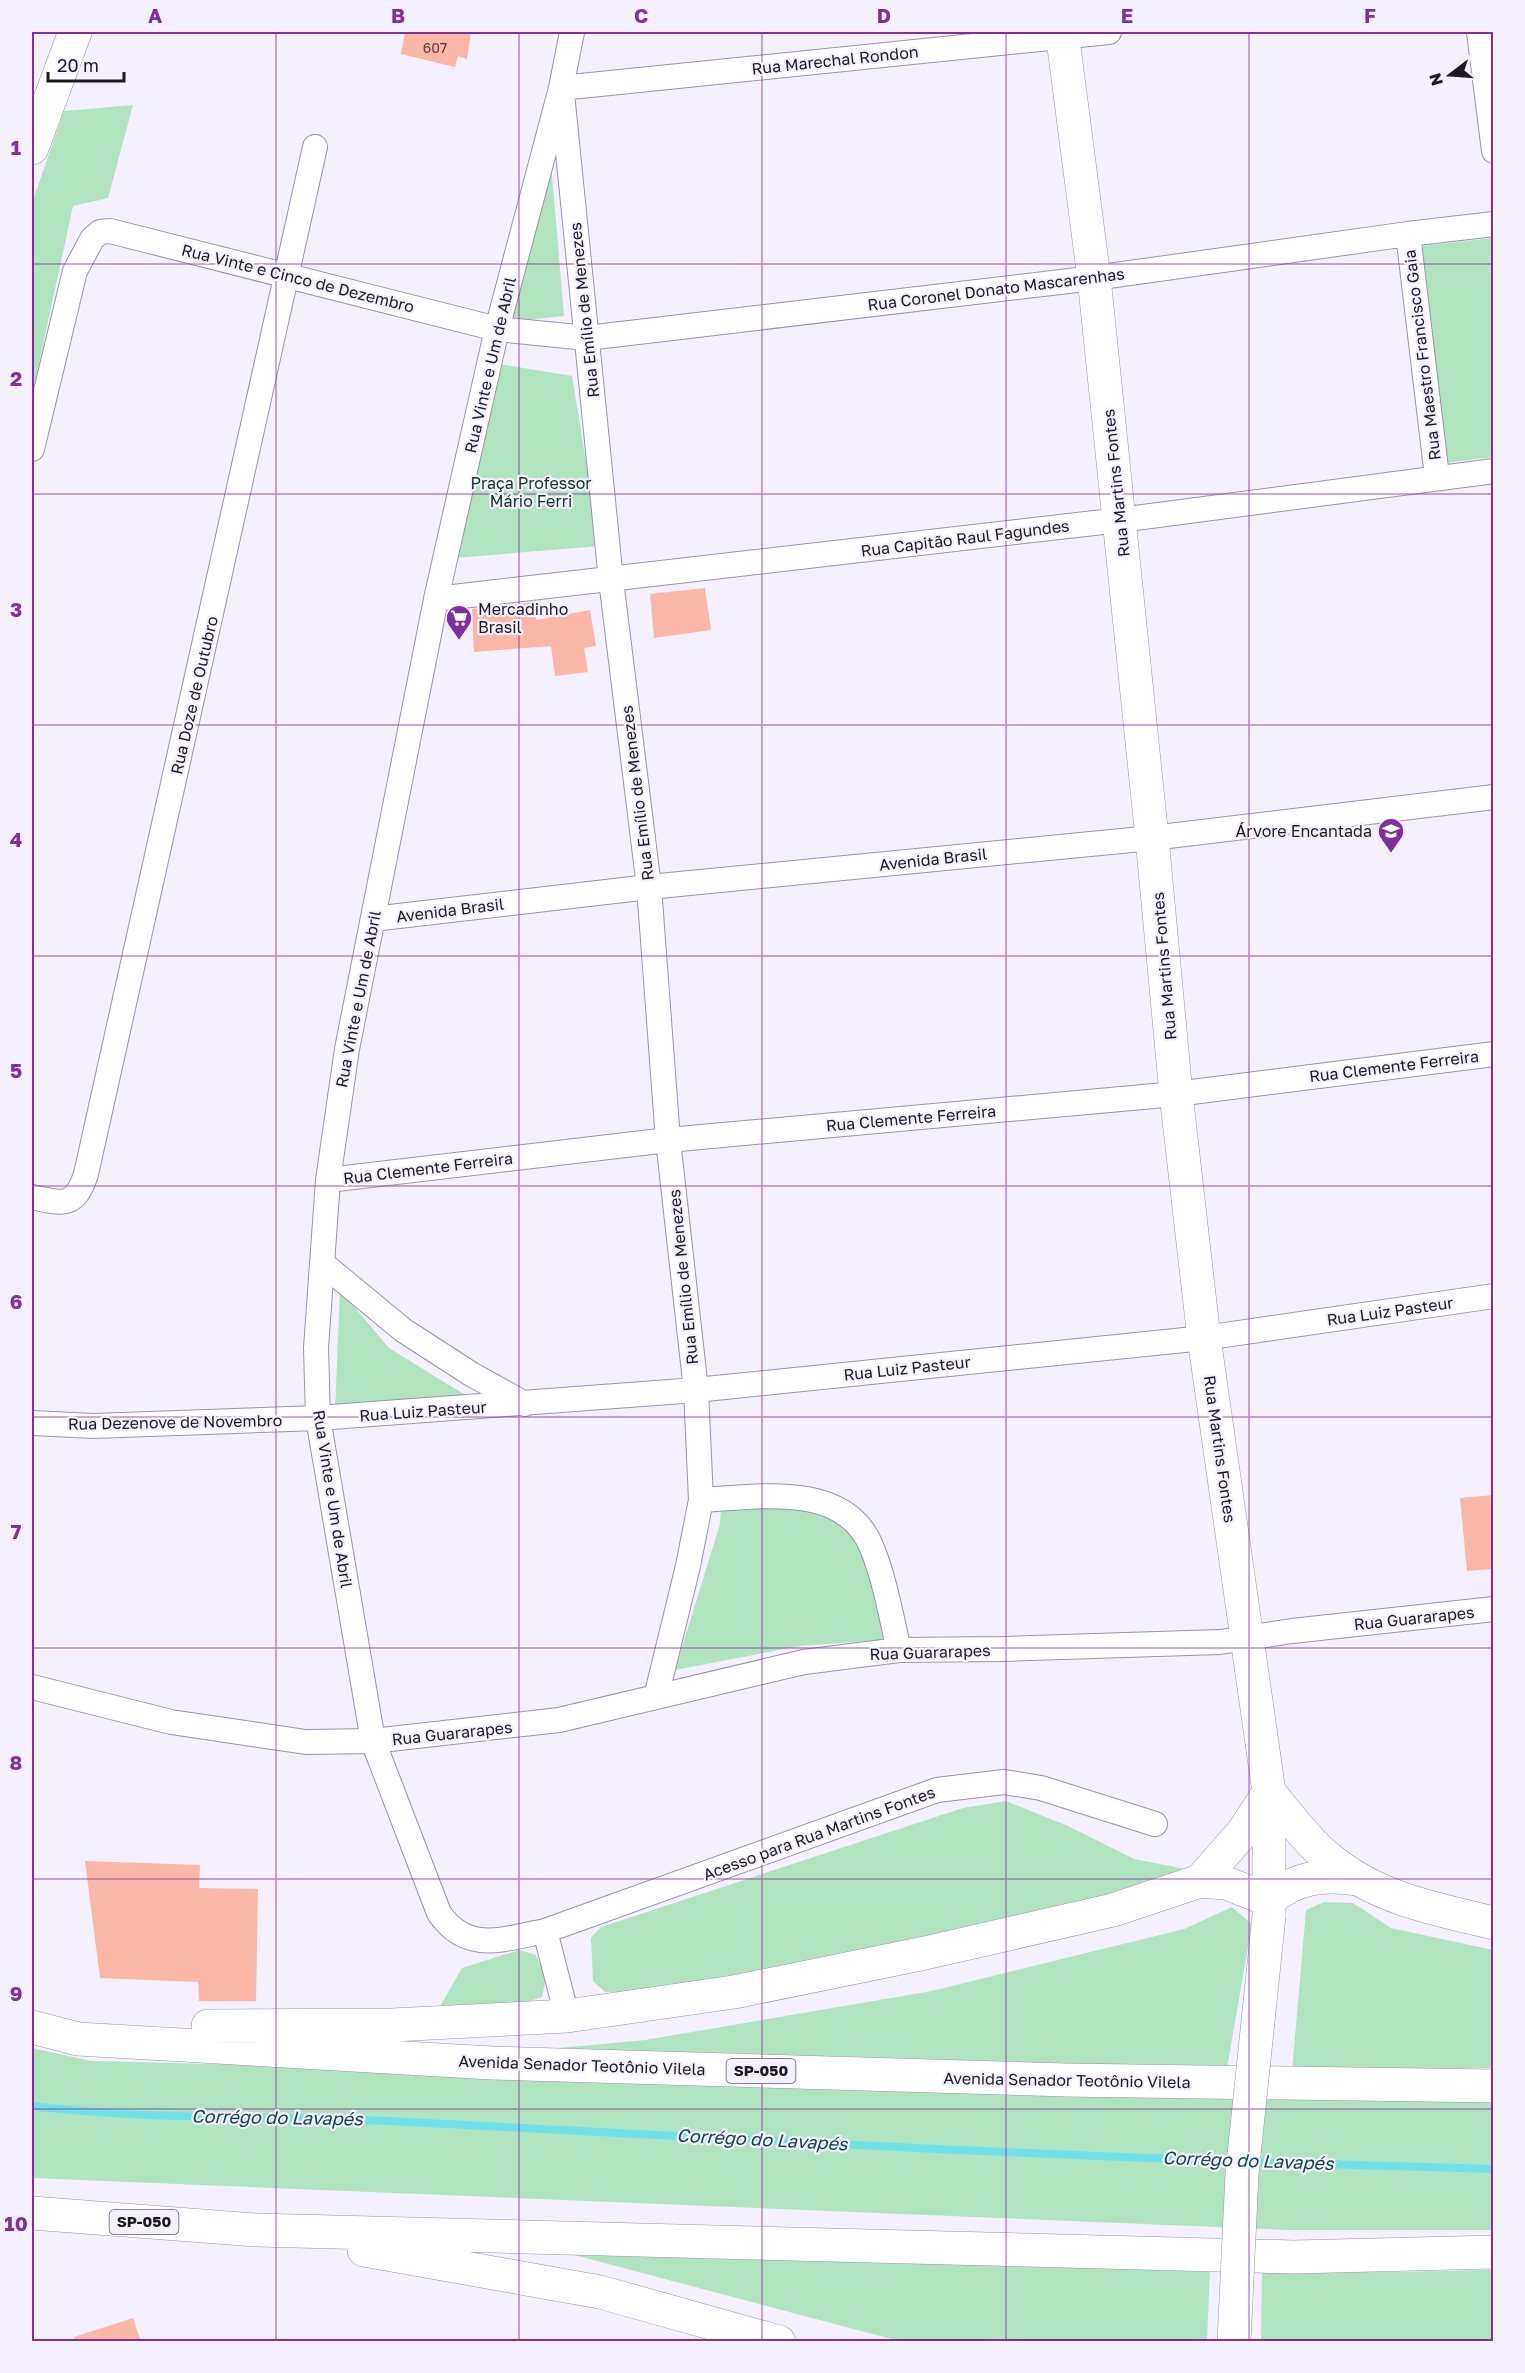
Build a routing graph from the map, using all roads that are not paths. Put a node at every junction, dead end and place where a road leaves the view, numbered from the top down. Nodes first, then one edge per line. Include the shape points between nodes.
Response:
1 (75, 32) edge
2 (572, 32) edge
3 (1109, 32) edge
4 (1479, 32) edge
5 (1062, 34) edge
6 (561, 88) junction
7 (315, 147) dead end
8 (32, 148) edge
9 (1494, 151) edge
10 (1494, 224) edge
11 (1408, 234) junction
12 (288, 275) junction
13 (1094, 278) junction
14 (497, 329) junction
15 (587, 338) junction
16 (32, 449) edge
17 (1494, 471) edge
18 (1437, 477) junction
19 (1120, 520) junction
20 (611, 580) junction
21 (436, 599) junction
22 (1494, 797) edge
23 (1152, 838) junction
24 (649, 887) junction
25 (373, 919) junction
26 (1494, 1054) edge
27 (1176, 1094) junction
28 (668, 1140) junction
29 (328, 1180) junction
30 (32, 1197) edge
31 (322, 1263) junction
32 (1494, 1296) edge
33 (1204, 1338) junction
34 (696, 1389) junction
35 (525, 1404) junction
36 (318, 1418) junction
37 (32, 1423) edge
38 (701, 1500) junction
39 (1494, 1610) edge
40 (1246, 1637) junction
41 (899, 1650) junction
42 (32, 1688) edge
43 (656, 1697) junction
44 (373, 1742) junction
45 (1269, 1792) junction
46 (1155, 1824) dead end
47 (1357, 1879) junction
48 (1200, 1881) junction
49 (1269, 1908) junction
50 (1494, 1923) edge
51 (545, 1931) junction
52 (486, 1940) joint
53 (567, 2016) junction
54 (32, 2027) edge
55 (106, 2041) junction
56 (1494, 2086) edge
57 (32, 2213) edge
58 (256, 2230) junction
59 (1494, 2252) edge
60 (779, 2342) edge
61 (1234, 2342) edge

1 - 8 main road
2 - 6 street, Rua Vinte e Um de Abril
3 - 5 street, Rua Marechal Rondon
4 - 9 street
5 - 6 street, Rua Marechal Rondon
5 - 13 main road, Rua Martins Fontes
6 - 14 street, Rua Vinte e Um de Abril
6 - 15 street, Rua Emílio de Menezes
7 - 12 street, Rua Doze de Outubro
10 - 11 street, Rua Coronel Donato Mascarenhas
11 - 13 street, Rua Coronel Donato Mascarenhas
11 - 18 street, Rua Maestro Francisco Gaia
12 - 14 street, Rua Vinte e Cinco de Dezembro
12 - 16 street, Rua Vinte e Cinco de Dezembro via 121,232 100,232 87,245 75,271
12 - 30 street, Rua Doze de Outubro via 86,1174 81,1190 71,1200
13 - 15 street, Rua Coronel Donato Mascarenhas
13 - 19 main road, Rua Martins Fontes
14 - 15 street, Rua Coronel Donato Mascarenhas
14 - 21 street, Rua Vinte e Um de Abril
15 - 20 street, Rua Emílio de Menezes
17 - 18 street, Rua Capitão Raul Fagundes
18 - 19 street, Rua Capitão Raul Fagundes
19 - 20 street, Rua Capitão Raul Fagundes
19 - 23 main road, Rua Martins Fontes
20 - 21 street, Rua Capitão Raul Fagundes
20 - 24 street, Rua Emílio de Menezes
21 - 25 street, Rua Vinte e Um de Abril
22 - 23 street, Avenida Brasil
23 - 24 street, Avenida Brasil
23 - 27 main road, Rua Martins Fontes
24 - 25 street, Avenida Brasil
24 - 28 street, Rua Emílio de Menezes
25 - 29 street, Rua Vinte e Um de Abril via 347,1048
26 - 27 street, Rua Clemente Ferreira
27 - 28 street, Rua Clemente Ferreira
27 - 33 main road, Rua Martins Fontes
28 - 29 street, Rua Clemente Ferreira
28 - 34 street, Rua Emílio de Menezes
29 - 31 street, Rua Vinte e Um de Abril
31 - 35 street via 403,1330
31 - 36 street, Rua Vinte e Um de Abril via 316,1348
32 - 33 street, Rua Luiz Pasteur
33 - 34 street, Rua Luiz Pasteur
33 - 40 main road, Rua Martins Fontes
34 - 35 street, Rua Luiz Pasteur
34 - 38 street, Rua Emílio de Menezes
35 - 36 street, Rua Luiz Pasteur
36 - 37 street, Rua Dezenove de Novembro via 93,1426
36 - 44 street, Rua Vinte e Um de Abril
38 - 41 street via 812,1500 833,1505 852,1519 872,1546
38 - 43 street, Rua Emílio de Menezes
39 - 40 street, Rua Guararapes
40 - 41 street, Rua Guararapes via 1196,1643
40 - 45 main road, Rua Martins Fontes
41 - 43 street, Rua Guararapes via 804,1662
42 - 44 street, Rua Guararapes via 171,1722 306,1742
43 - 44 street, Rua Guararapes via 559,1720
44 - 52 street, Rua Vinte e Um de Abril via 440,1913 458,1934
45 - 47 main road via 1326,1857
45 - 48 main road via 1243,1832
45 - 49 main road, Rua Martins Fontes
46 - 51 street, Acesso para Rua Martins Fontes via 1041,1788 1004,1782 937,1790
47 - 49 main road via 1329,1875 1306,1879 1282,1889
47 - 50 main road via 1396,1898
48 - 49 main road via 1226,1883
48 - 53 main road via 1113,1910 925,1953 734,1992
49 - 61 main road, Rua Martins Fontes, bridge via 1242,2174
51 - 52 street, Acesso para Rua Martins Fontes
51 - 53 street
53 - 55 main road via 392,2025 193,2025
54 - 55 main road, Avenida Senador Teotônio Vilela / SP-050 via 78,2039
55 - 56 main road, Avenida Senador Teotônio Vilela / SP-050 via 492,2063 1077,2081
57 - 58 main road, SP-050
58 - 59 main road, SP-050 via 1294,2257
58 - 60 main road via 600,2292

